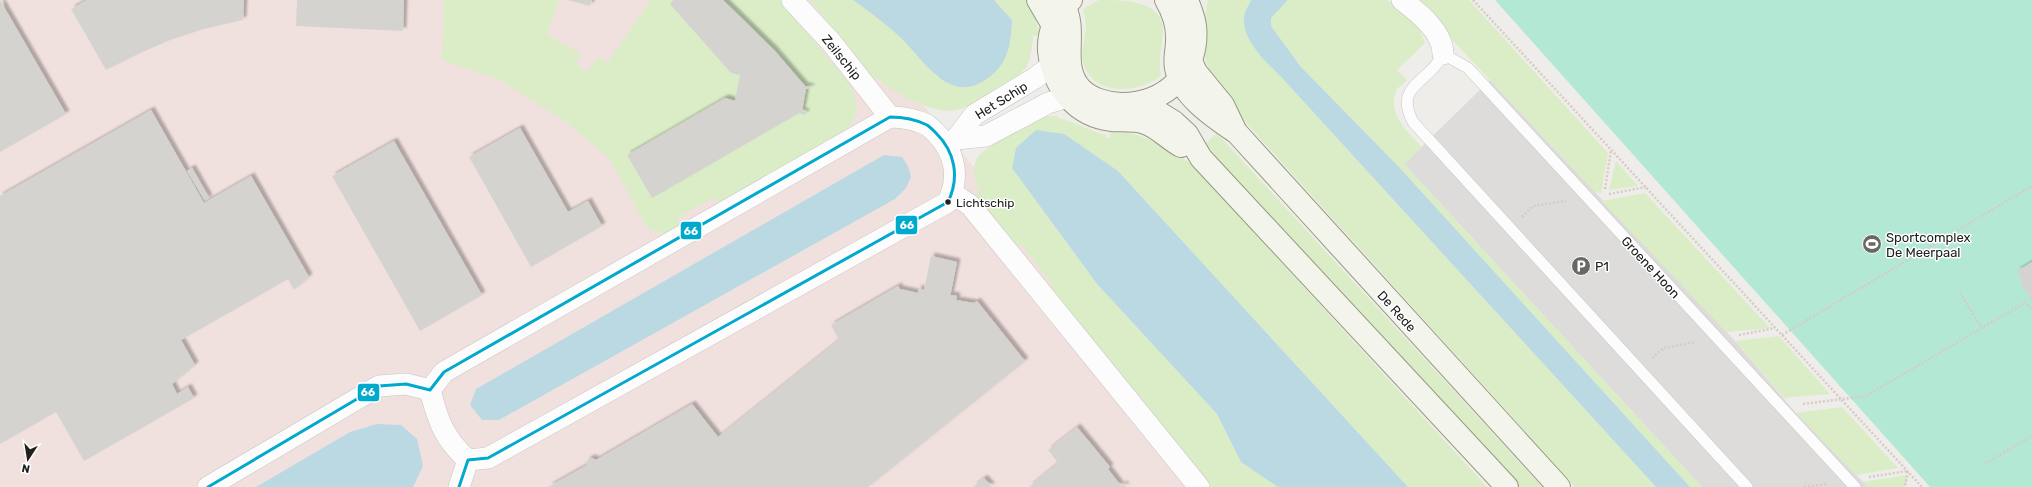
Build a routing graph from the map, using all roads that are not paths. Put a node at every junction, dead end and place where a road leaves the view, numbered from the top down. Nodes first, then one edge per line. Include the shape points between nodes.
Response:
1 (792, 0) edge
2 (1038, 0) edge
3 (1166, 0) edge
4 (1187, 0) edge
5 (1402, 0) edge
6 (1066, 2) edge
7 (1052, 24) junction
8 (1443, 54) junction
9 (1191, 61) junction
10 (1051, 66) junction
11 (1179, 79) junction
12 (1075, 94) junction
13 (1144, 112) junction
14 (890, 117) junction
15 (1237, 133) junction
16 (951, 141) junction
17 (952, 193) junction
18 (430, 390) junction
19 (468, 460) junction
20 (208, 487) edge
21 (459, 487) edge
22 (1200, 487) edge
23 (1507, 487) edge
24 (1559, 487) edge
25 (1747, 487) edge
26 (1854, 487) edge

1 - 14 street, Zeilschip via 831,42
2 - 7 main road
3 - 11 main road via 1176,26 1175,62
4 - 9 main road via 1195,26
5 - 8 street via 1435,32 1443,43
6 - 7 main road
6 - 12 main road via 1070,18 1070,66
7 - 10 main road via 1049,44
8 - 25 lane via 1438,65 1409,93 1406,102 1413,122
8 - 26 lane, Groene Hoon via 1468,68
9 - 11 main road
9 - 15 main road, De Rede via 1196,72 1223,105
10 - 12 main road via 1057,84
10 - 16 street, Het Schip via 974,115
11 - 13 main road
11 - 15 main road, De Rede via 1207,113
12 - 13 main road via 1082,109 1097,117 1111,120
12 - 16 street, Het Schip via 1048,103 986,136
13 - 23 main road via 1178,145 1201,158
14 - 16 street via 906,117 928,125
14 - 18 street via 444,372
15 - 24 main road, De Rede
16 - 17 street via 954,163
17 - 19 street via 948,202 488,458
17 - 22 street via 970,205
18 - 19 street via 441,425 454,448
18 - 20 street via 406,384 379,386
19 - 21 street

